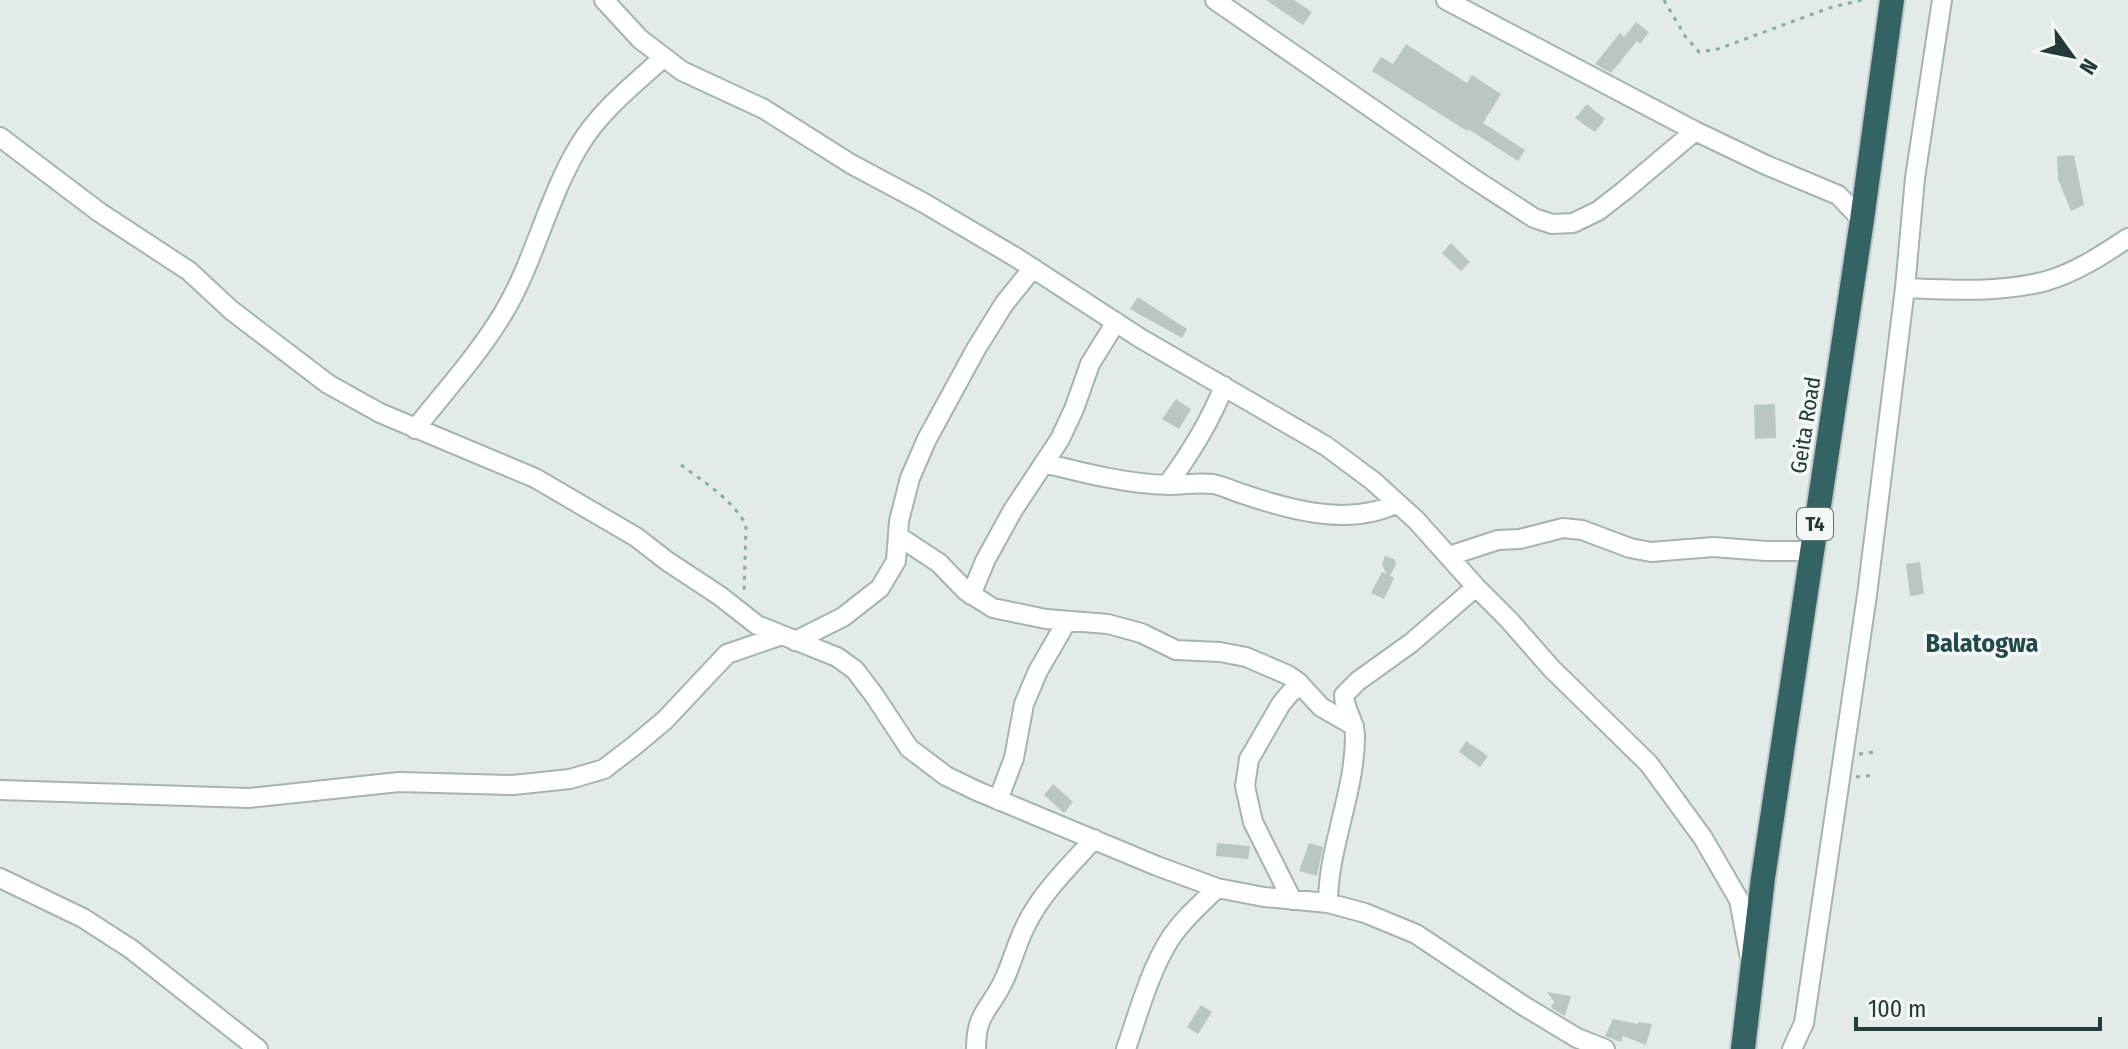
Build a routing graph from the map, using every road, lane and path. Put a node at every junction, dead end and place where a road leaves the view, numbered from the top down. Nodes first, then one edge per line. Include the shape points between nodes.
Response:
1 (604, 0) edge
2 (1215, 0) edge
3 (1446, 0) edge
4 (1664, 0) edge
5 (1862, 0) edge
6 (1892, 0) edge
7 (1942, 0) edge
8 (663, 58) junction
9 (1695, 131) junction
10 (0, 137) edge
11 (1862, 220) junction
12 (2128, 238) edge
13 (1033, 268) junction
14 (1905, 288) junction
15 (1116, 322) junction
16 (1224, 386) junction
17 (415, 429) junction
18 (1044, 463) junction
19 (681, 465) dead end
20 (1167, 485) junction
21 (1397, 503) junction
22 (898, 536) junction
23 (1449, 556) junction
24 (1810, 558) junction
25 (1476, 587) junction
26 (971, 595) junction
27 (744, 615) junction
28 (1067, 621) junction
29 (787, 638) junction
30 (1301, 686) junction
31 (1354, 726) junction
32 (0, 790) edge
33 (998, 800) junction
34 (1094, 839) junction
35 (0, 878) edge
36 (1217, 888) junction
37 (1292, 900) junction
38 (1328, 903) junction
39 (1752, 971) junction
40 (258, 1049) edge
41 (976, 1049) edge
42 (1126, 1049) edge
43 (1605, 1049) edge
44 (1743, 1049) edge
45 (1792, 1049) edge

1 - 8 street
2 - 9 street via 1471,177 1552,224 1573,223 1598,211
3 - 9 street
4 - 5 path via 1699,52
6 - 11 highway, Geita Road / T4
7 - 14 street via 1915,178
8 - 13 street via 764,109
8 - 17 street via 607,109 580,144 504,312
9 - 11 street via 1838,195
10 - 17 street via 189,271 328,384
11 - 24 highway, Geita Road / T4
12 - 14 street via 2048,281 1968,290
13 - 15 street
13 - 22 street via 976,349 927,439 910,478
14 - 45 street via 1807,1008
15 - 16 street
15 - 18 street via 1090,364 1068,423
16 - 20 street via 1203,432
16 - 21 street via 1326,446
17 - 27 street via 535,478 576,501
18 - 20 street
18 - 26 street via 1006,522
19 - 27 path via 724,498 746,525
20 - 21 street via 1202,482 1328,514 1367,514
21 - 23 street
22 - 26 street via 939,563
22 - 29 street via 896,561 880,588 843,617
23 - 24 street via 1563,528 1651,552 1713,547 1807,551
23 - 25 street
24 - 39 highway, Geita Road / T4
25 - 31 street via 1344,695
25 - 39 street via 1649,764 1703,838 1739,900
26 - 28 street via 993,608
27 - 29 street
28 - 30 street via 1117,626 1176,650 1246,657
28 - 33 street via 1024,704 1014,758
29 - 32 street via 727,654 634,746 604,769 570,779 513,785 399,782 249,798
29 - 33 street via 837,657 855,670 922,760
30 - 31 street via 1321,707
30 - 37 street via 1285,697 1249,759 1245,786 1253,822
31 - 38 street via 1355,748
33 - 34 street
34 - 36 street
34 - 41 street via 1026,925 1000,987 979,1020
35 - 40 street via 83,918 131,949
36 - 37 street
36 - 42 street via 1170,938
37 - 38 street
38 - 43 street via 1416,934 1537,1014
39 - 44 highway, Geita Road / T4

